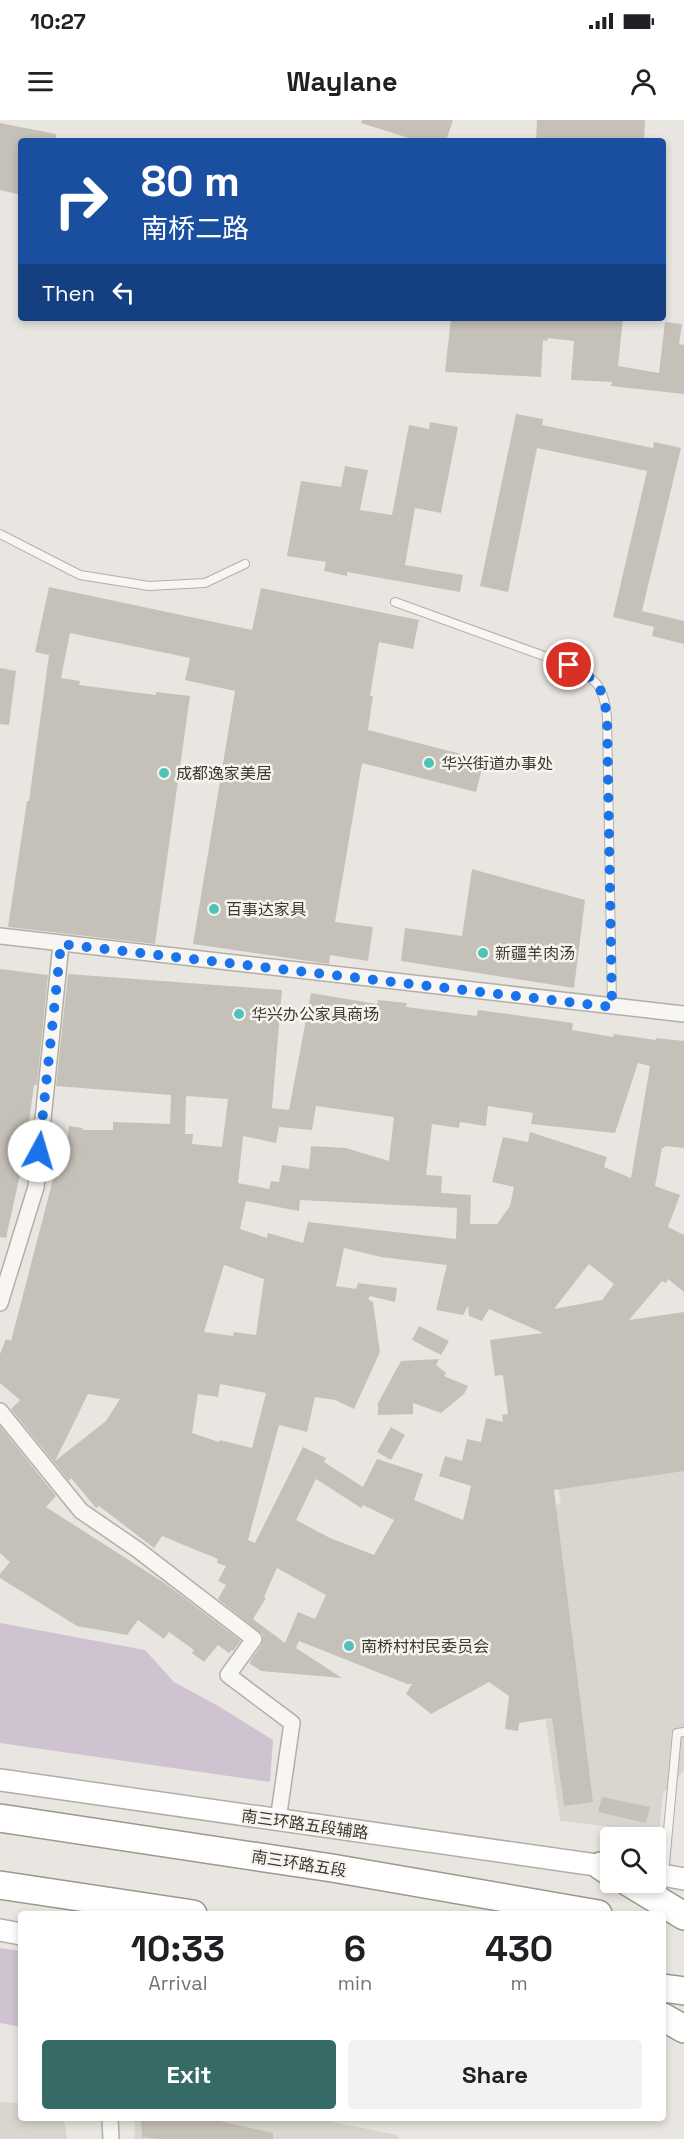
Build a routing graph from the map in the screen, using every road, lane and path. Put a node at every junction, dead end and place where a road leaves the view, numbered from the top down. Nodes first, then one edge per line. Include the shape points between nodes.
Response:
1 (0, 534) edge
2 (245, 564) dead end
3 (394, 602) dead end
4 (0, 936) edge
5 (61, 944) junction
6 (612, 1007) junction
7 (684, 1014) edge
8 (0, 1303) edge
9 (0, 1411) edge
10 (684, 1732) edge
11 (0, 1780) edge
12 (0, 1818) edge
13 (278, 1820) junction
14 (600, 1867) edge
15 (668, 1876) edge
16 (0, 1885) edge
17 (646, 1893) edge
18 (173, 1911) edge
19 (581, 1911) edge
20 (684, 1916) edge
21 (666, 1926) edge
22 (684, 1929) edge
23 (0, 1930) edge
24 (18, 1933) edge
25 (666, 1988) edge
26 (684, 1991) edge
27 (666, 2019) edge
28 (684, 2029) edge
29 (666, 2034) edge
30 (684, 2037) edge
31 (110, 2121) edge
32 (111, 2139) edge

1 - 2 lane via 80,575 149,586 205,583
3 - 6 lane via 569,665 594,679 604,697
4 - 5 street
5 - 6 street
5 - 8 street via 36,1187
6 - 7 street
9 - 13 street via 81,1511 254,1639 228,1676 292,1723
10 - 15 lane via 677,1733
11 - 13 main road, 南三环路五段辅路
12 - 19 highway, 南三环路五段 via 332,1868
13 - 14 main road, 南三环路五段辅路
16 - 18 highway
17 - 20 highway
21 - 22 highway
23 - 24 main road
25 - 26 highway
27 - 28 highway
29 - 30 main road
31 - 32 street

